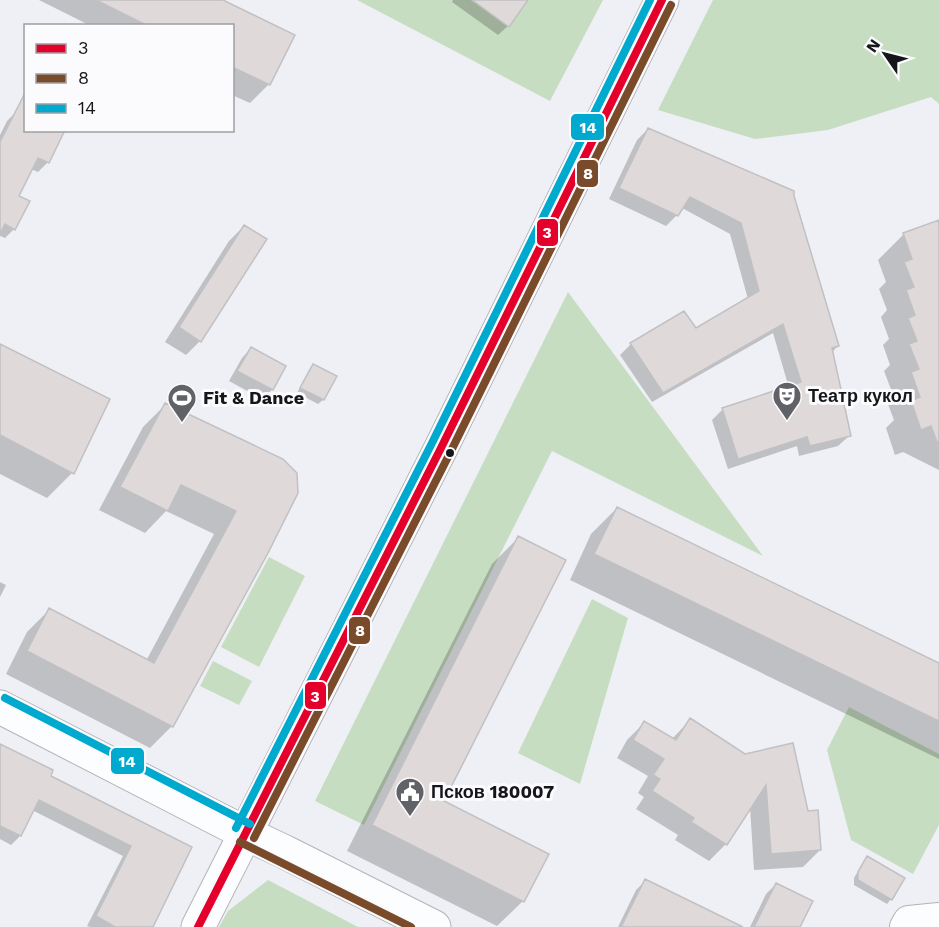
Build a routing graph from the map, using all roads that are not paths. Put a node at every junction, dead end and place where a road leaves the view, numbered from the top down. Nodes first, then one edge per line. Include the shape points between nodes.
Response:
1 (662, 0) edge
2 (0, 707) edge
3 (245, 833) junction
4 (939, 919) edge
5 (198, 927) edge
6 (434, 927) edge
7 (906, 927) edge

1 - 3 main road
2 - 3 main road
3 - 5 main road
3 - 6 main road
4 - 7 street via 909,922

